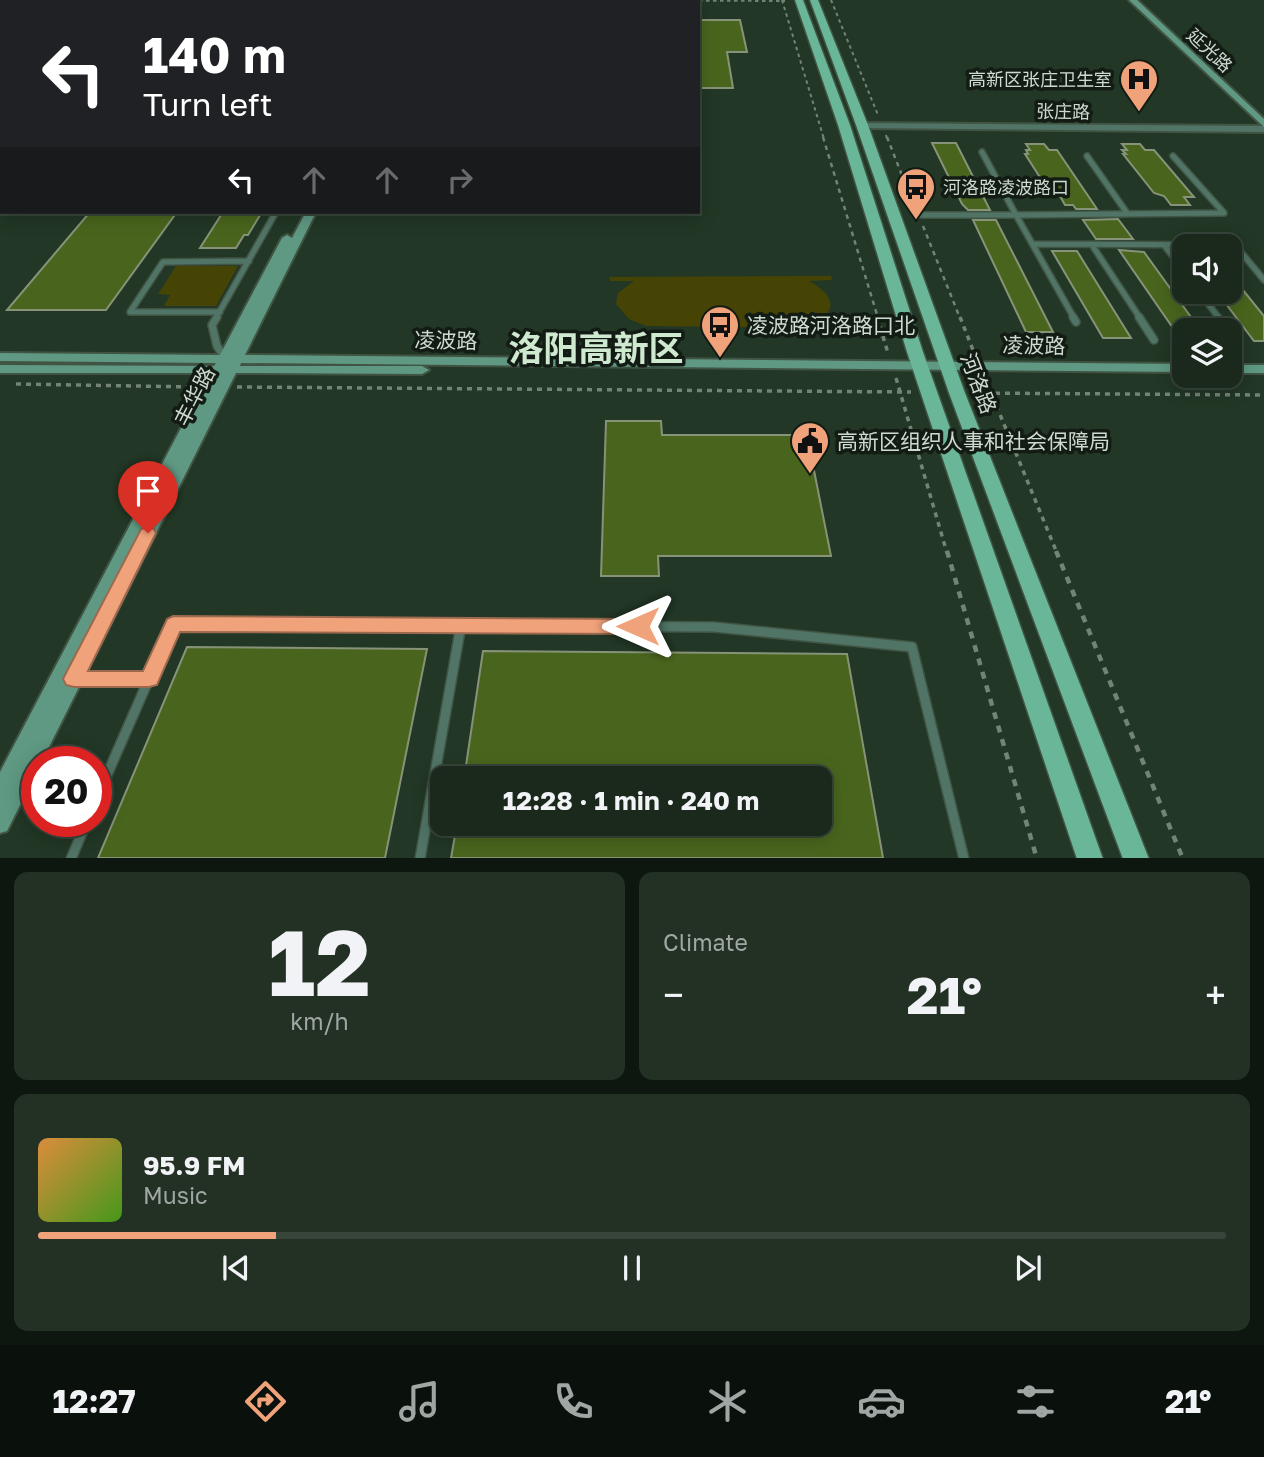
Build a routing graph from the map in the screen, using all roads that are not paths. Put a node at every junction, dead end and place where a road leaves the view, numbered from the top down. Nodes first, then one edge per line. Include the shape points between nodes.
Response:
1 (1133, 0) edge
2 (1141, 0) edge
3 (799, 1) edge
4 (815, 1) edge
5 (1264, 114) edge
6 (862, 125) junction
7 (1264, 126) edge
8 (982, 152) dead end
9 (1087, 156) dead end
10 (1173, 156) dead end
11 (1128, 213) junction
12 (275, 214) edge
13 (300, 214) edge
14 (310, 214) edge
15 (918, 215) road end
16 (1016, 215) junction
17 (1033, 244) junction
18 (1092, 244) junction
19 (1164, 245) junction
20 (1172, 255) edge
21 (248, 261) junction
22 (1264, 280) edge
23 (220, 312) junction
24 (1076, 321) dead end
25 (1154, 340) dead end
26 (0, 357) edge
27 (228, 364) junction
28 (1172, 368) edge
29 (0, 369) edge
30 (982, 369) junction
31 (1242, 369) edge
32 (1264, 369) edge
33 (1172, 375) edge
34 (1242, 376) edge
35 (1264, 376) edge
36 (923, 377) junction
37 (951, 377) junction
38 (461, 625) junction
39 (66, 679) junction
40 (149, 679) junction
41 (112, 763) edge
42 (0, 792) edge
43 (0, 824) edge
44 (80, 837) edge
45 (71, 858) edge
46 (420, 858) edge
47 (964, 858) edge
48 (1090, 858) edge
49 (1136, 858) edge

1 - 7 street, 延光路
2 - 5 street, 延光路
3 - 36 main road via 844,125
4 - 6 main road, 河洛路
6 - 7 street, 张庄路
6 - 37 main road, 河洛路
8 - 16 lane
9 - 11 lane
10 - 11 lane via 1224,213
11 - 16 lane
12 - 21 lane
13 - 27 street, 丰华路 via 228,346
14 - 27 street, 丰华路
15 - 16 lane
16 - 17 lane
17 - 18 lane
17 - 24 lane
18 - 19 lane
18 - 25 lane
19 - 20 lane
19 - 22 lane via 1235,245
21 - 23 lane
21 - 23 lane via 163,262 130,312
23 - 27 lane via 212,325
26 - 27 street, 凌波路
27 - 29 street, 凌波路
27 - 36 street, 凌波路 via 893,369
27 - 39 street, 丰华路
28 - 30 street, 凌波路
30 - 33 street, 凌波路
30 - 37 street, 凌波路
31 - 32 street
34 - 35 street
36 - 37 street, 凌波路
36 - 48 main road
37 - 49 main road, 河洛路
38 - 40 lane via 173,624
38 - 46 lane
38 - 47 lane via 714,627 912,647
39 - 40 lane
39 - 42 street, 丰华路
39 - 43 street, 丰华路
40 - 41 lane
44 - 45 lane

